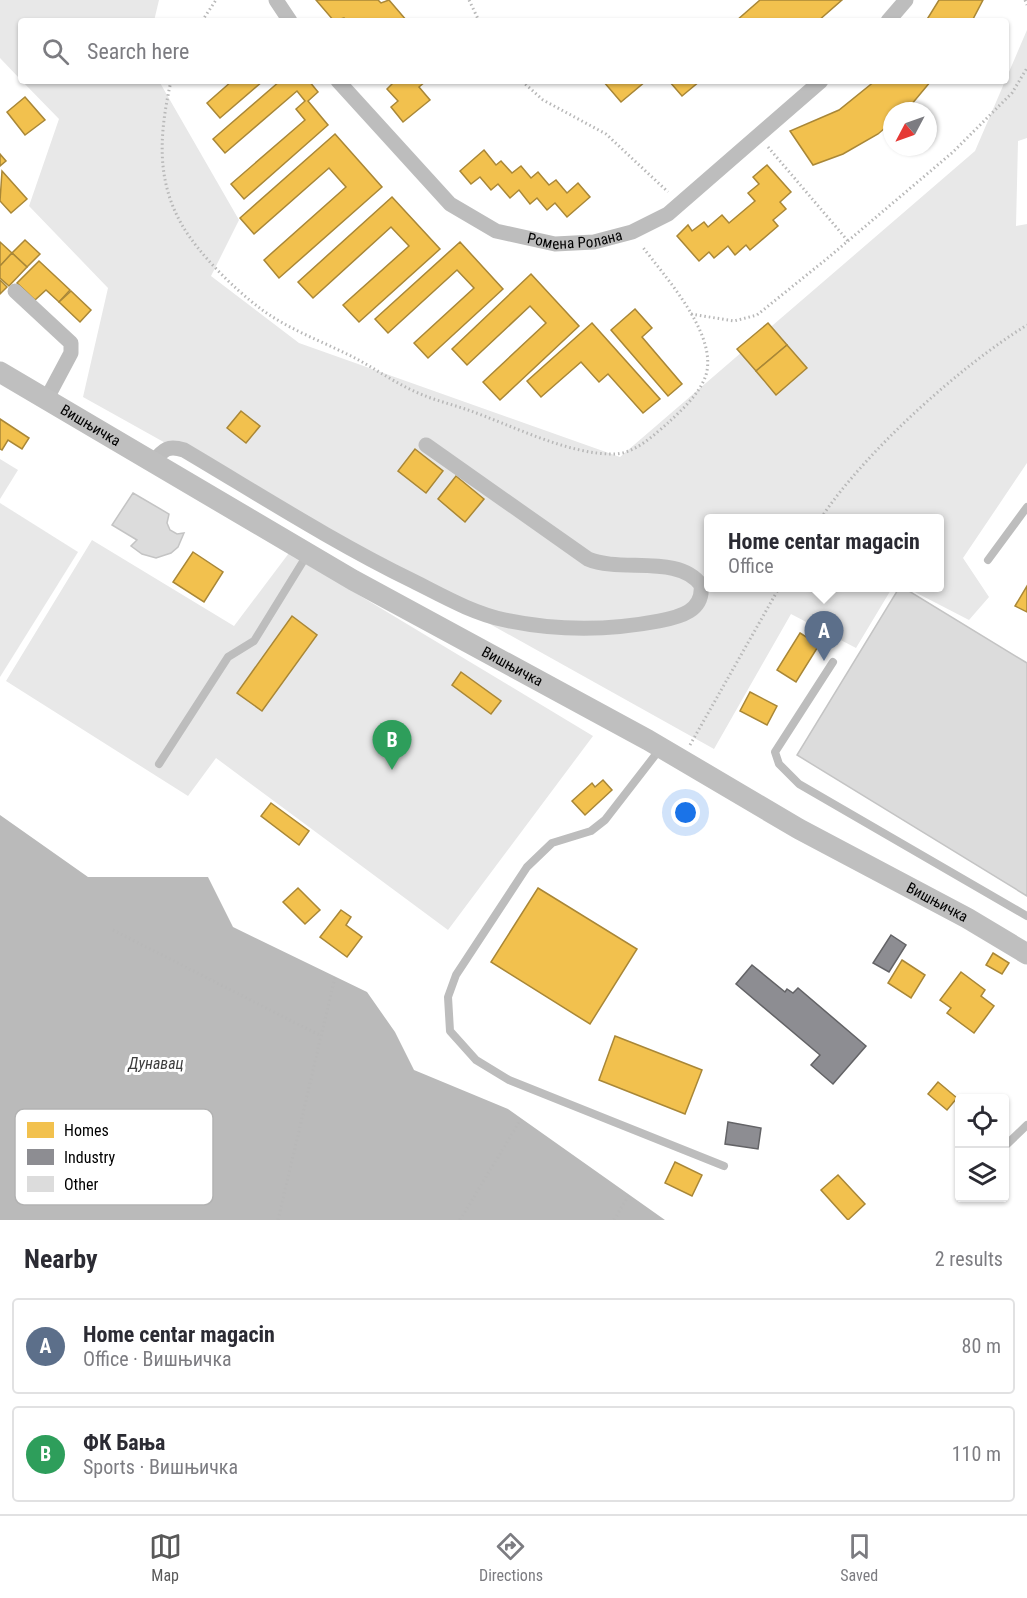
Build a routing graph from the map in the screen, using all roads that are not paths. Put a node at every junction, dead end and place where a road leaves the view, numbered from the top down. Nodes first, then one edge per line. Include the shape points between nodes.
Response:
1 (276, 0) edge
2 (906, 0) edge
3 (288, 18) edge
4 (891, 18) edge
5 (341, 84) edge
6 (818, 84) edge
7 (15, 291) dead end
8 (0, 372) edge
9 (46, 400) junction
10 (426, 445) dead end
11 (153, 462) junction
12 (1027, 507) edge
13 (308, 553) junction
14 (988, 560) dead end
15 (833, 662) dead end
16 (661, 747) junction
17 (159, 764) dead end
18 (1027, 916) edge
19 (1027, 954) edge
20 (1027, 1125) edge
21 (1009, 1143) edge
22 (724, 1166) dead end

1 - 3 street
2 - 4 street
5 - 6 street, Ромена Ролана via 438,194 481,224 510,235 555,244 594,242 632,232 682,204
7 - 9 street via 71,343 71,353
8 - 9 street, Вишњичка
9 - 11 street, Вишњичка
10 - 11 street via 588,559 610,565 672,567 689,572 701,585 700,600 694,608 673,618 614,628 568,628 505,620 467,608 384,567 184,450 170,447
11 - 13 street, Вишњичка
12 - 14 lane
13 - 16 street, Вишњичка
13 - 17 lane via 254,641 228,657
15 - 18 lane via 775,752 779,764 799,784
16 - 19 street, Вишњичка via 799,829
16 - 22 lane via 605,819 591,831 552,843 527,867 452,986 447,1006 450,1031 476,1060 509,1080
20 - 21 lane

